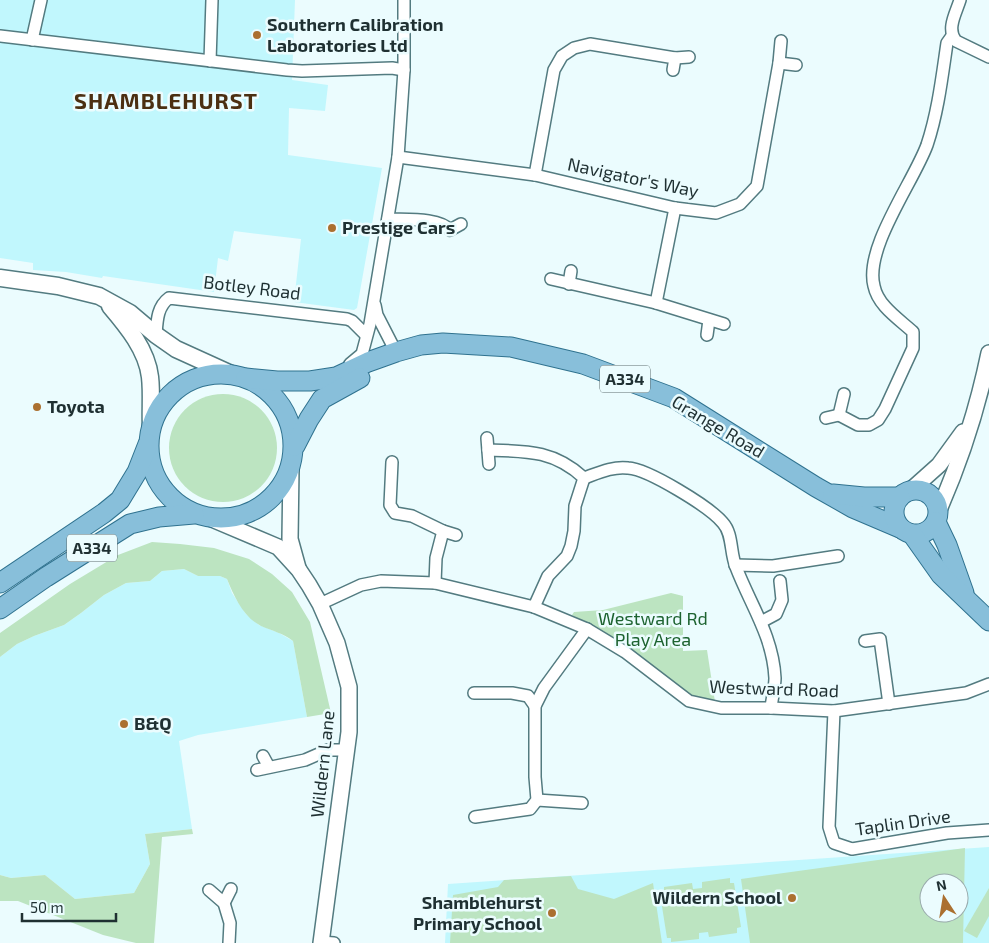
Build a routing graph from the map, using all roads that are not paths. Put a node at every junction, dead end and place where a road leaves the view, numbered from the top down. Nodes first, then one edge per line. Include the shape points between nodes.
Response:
1 (40, 0) edge
2 (212, 0) edge
3 (404, 0) edge
4 (960, 0) edge
5 (0, 36) edge
6 (952, 36) junction
7 (32, 40) junction
8 (781, 41) dead end
9 (688, 57) dead end
10 (989, 57) edge
11 (675, 58) junction
12 (210, 61) junction
13 (779, 63) junction
14 (796, 66) dead end
15 (404, 70) junction
16 (674, 70) dead end
17 (398, 157) junction
18 (535, 174) junction
19 (675, 208) junction
20 (388, 219) junction
21 (454, 232) dead end
22 (571, 271) dead end
23 (0, 278) edge
24 (552, 279) dead end
25 (568, 284) junction
26 (374, 298) junction
27 (104, 299) junction
28 (656, 303) junction
29 (709, 320) junction
30 (724, 324) dead end
31 (156, 335) junction
32 (366, 335) junction
33 (707, 335) dead end
34 (396, 352) junction
35 (989, 353) edge
36 (239, 376) junction
37 (336, 377) junction
38 (844, 394) dead end
39 (839, 415) junction
40 (826, 418) dead end
41 (970, 422) junction
42 (150, 435) junction
43 (295, 446) junction
44 (392, 462) dead end
45 (489, 464) dead end
46 (291, 468) junction
47 (584, 478) junction
48 (830, 494) junction
49 (906, 494) junction
50 (194, 514) junction
51 (937, 517) junction
52 (212, 519) junction
53 (443, 531) junction
54 (906, 531) junction
55 (456, 535) dead end
56 (838, 556) dead end
57 (735, 565) junction
58 (299, 570) junction
59 (780, 581) dead end
60 (0, 583) edge
61 (435, 583) junction
62 (967, 599) junction
63 (320, 604) junction
64 (534, 607) junction
65 (0, 609) edge
66 (989, 621) edge
67 (762, 622) junction
68 (587, 629) junction
69 (865, 641) dead end
70 (989, 684) edge
71 (474, 693) dead end
72 (889, 704) junction
73 (535, 706) junction
74 (771, 708) junction
75 (834, 712) junction
76 (346, 750) junction
77 (263, 756) dead end
78 (269, 767) junction
79 (257, 770) dead end
80 (537, 800) junction
81 (582, 804) dead end
82 (475, 817) dead end
83 (989, 830) edge
84 (231, 889) dead end
85 (209, 890) dead end
86 (224, 903) junction
87 (229, 943) edge
88 (325, 943) edge

1 - 7 street
2 - 12 street
3 - 15 street
4 - 6 street
5 - 7 street
6 - 10 street
6 - 39 street via 947,43 938,102 927,144 889,218 873,262 873,286 881,302 913,332 913,348 878,420 869,425 858,424
7 - 12 street
8 - 13 street, Navigator's Way
9 - 11 street
11 - 16 street
11 - 18 street via 590,44 574,48 562,56 554,70
12 - 15 street via 302,71
13 - 14 street
13 - 19 street, Navigator's Way via 757,186 740,204 716,213
15 - 17 street
17 - 18 street, Navigator's Way
17 - 20 street
18 - 19 street, Navigator's Way
19 - 28 street
20 - 21 street via 429,220
20 - 26 street
22 - 25 street
23 - 27 main road via 58,286
24 - 25 street
25 - 28 street
26 - 32 street
26 - 34 street via 377,315
27 - 31 main road via 130,313
27 - 42 main road via 140,346 150,376
28 - 29 street
29 - 30 street
29 - 33 street
31 - 32 street, Botley Road via 162,304 169,298 347,319
31 - 36 main road via 188,355
32 - 37 street via 362,354
34 - 37 main road, Grange Road / A334
34 - 43 main road, Grange Road / A334 via 368,373 322,399
34 - 48 main road, Grange Road / A334 via 443,343 511,347 583,364 674,398
35 - 41 street
36 - 37 main road, Grange Road / A334 via 277,381
36 - 42 main road via 214,374 181,386 157,412
36 - 43 main road via 266,388 281,404 291,424
38 - 39 street
39 - 40 street
41 - 49 street via 939,465
41 - 51 street via 955,474
42 - 50 main road via 151,464 160,485 174,502
42 - 60 main road, A334 via 137,472 120,500
43 - 46 main road
44 - 53 street via 390,505 393,511
45 - 47 street via 487,444 558,459 572,466
46 - 52 main road via 278,492 252,513
46 - 58 street, Wildern Lane via 290,539
47 - 57 street via 617,468 631,468 691,498 725,525
47 - 64 street via 575,506 569,551 548,576
48 - 49 main road, Grange Road / A334 via 864,497
48 - 54 main road, Grange Road / A334 via 853,508
49 - 51 main road via 924,492 930,495
49 - 54 main road via 896,502 894,516
50 - 52 main road
50 - 65 main road, A334 via 130,524
51 - 54 main road via 926,532
51 - 62 main road
52 - 58 street, Wildern Lane via 278,547
53 - 55 street
53 - 61 street via 436,558
54 - 62 main road via 941,575
56 - 57 street via 772,566
57 - 67 street
58 - 63 street, Wildern Lane
59 - 67 street via 782,600 776,614
61 - 63 street, Westward Road via 375,582
61 - 64 street, Westward Road
62 - 66 main road
63 - 76 street, Wildern Lane via 337,643 348,687
64 - 68 street, Westward Road
67 - 74 street via 775,679
68 - 73 street via 544,688
68 - 74 street, Westward Road via 625,652 689,701 721,708
69 - 72 street via 880,639
70 - 72 street, Westward Road via 966,693
71 - 73 street via 528,696
72 - 75 street, Westward Road
73 - 80 street
74 - 75 street, Westward Road
75 - 83 street, Taplin Drive via 829,827 834,843 852,849 947,833
76 - 78 street via 328,750 305,760
76 - 88 street, Wildern Lane
77 - 78 street
78 - 79 street
80 - 81 street
80 - 82 street via 530,809
84 - 86 street
85 - 86 street
86 - 87 street via 230,923

